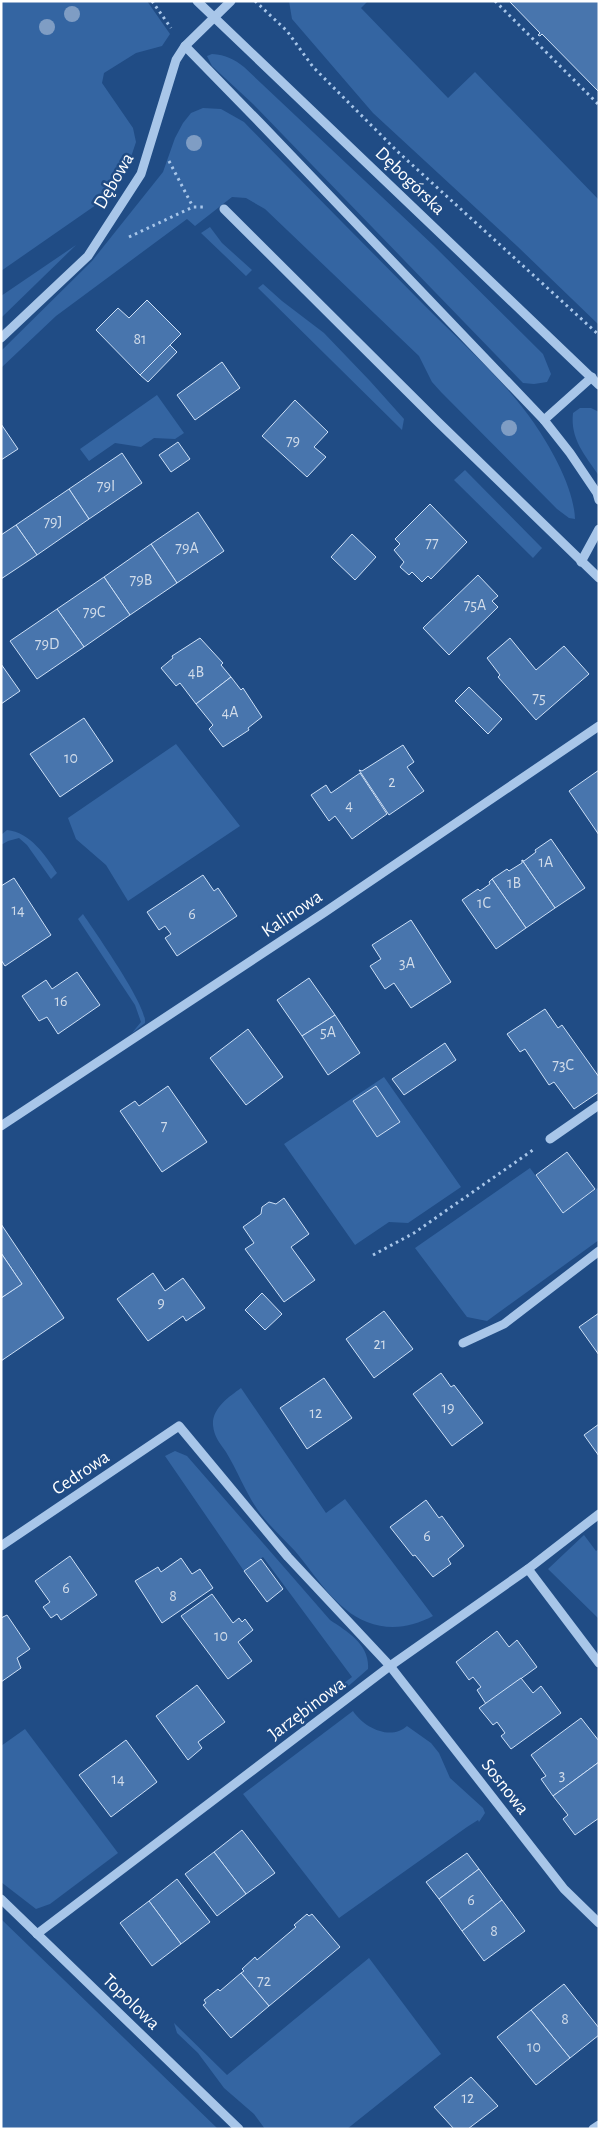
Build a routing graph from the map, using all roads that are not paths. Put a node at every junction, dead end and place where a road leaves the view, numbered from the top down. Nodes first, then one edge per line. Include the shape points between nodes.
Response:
1 (197, 1) edge
2 (231, 1) edge
3 (215, 17) junction
4 (184, 46) junction
5 (224, 209) road end
6 (1, 338) edge
7 (592, 377) junction
8 (599, 384) edge
9 (544, 420) junction
10 (599, 500) edge
11 (599, 528) edge
12 (581, 562) junction
13 (599, 578) edge
14 (599, 726) edge
15 (599, 1105) edge
16 (1, 1126) edge
17 (550, 1139) road end
18 (599, 1251) edge
19 (463, 1343) dead end
20 (179, 1426) joint
21 (599, 1514) edge
22 (1, 1546) edge
23 (528, 1570) junction
24 (599, 1663) edge
25 (390, 1666) junction
26 (1, 1899) edge
27 (599, 1923) edge
28 (37, 1934) junction
29 (599, 2125) edge
30 (239, 2129) edge
31 (593, 2129) edge

1 - 3 street, Dębogórska
2 - 3 street, Dębowa
3 - 4 street, Dębowa
3 - 7 street, Dębogórska
4 - 6 street, Dębowa via 176,60 141,174 88,256
4 - 9 street
5 - 12 street
7 - 8 street, Dębogórska
7 - 9 street
9 - 10 street via 570,453
11 - 12 street
12 - 13 street
14 - 16 street, Kalinowa
15 - 17 street
18 - 19 street via 504,1324
20 - 22 street, Cedrowa
20 - 25 street, Sosnowa via 288,1558
21 - 23 street, Jarzębinowa
23 - 24 street
23 - 25 street, Jarzębinowa
25 - 27 street, Sosnowa via 564,1889
25 - 28 street, Jarzębinowa
26 - 28 street, Topolowa
28 - 30 street, Topolowa
29 - 31 street

